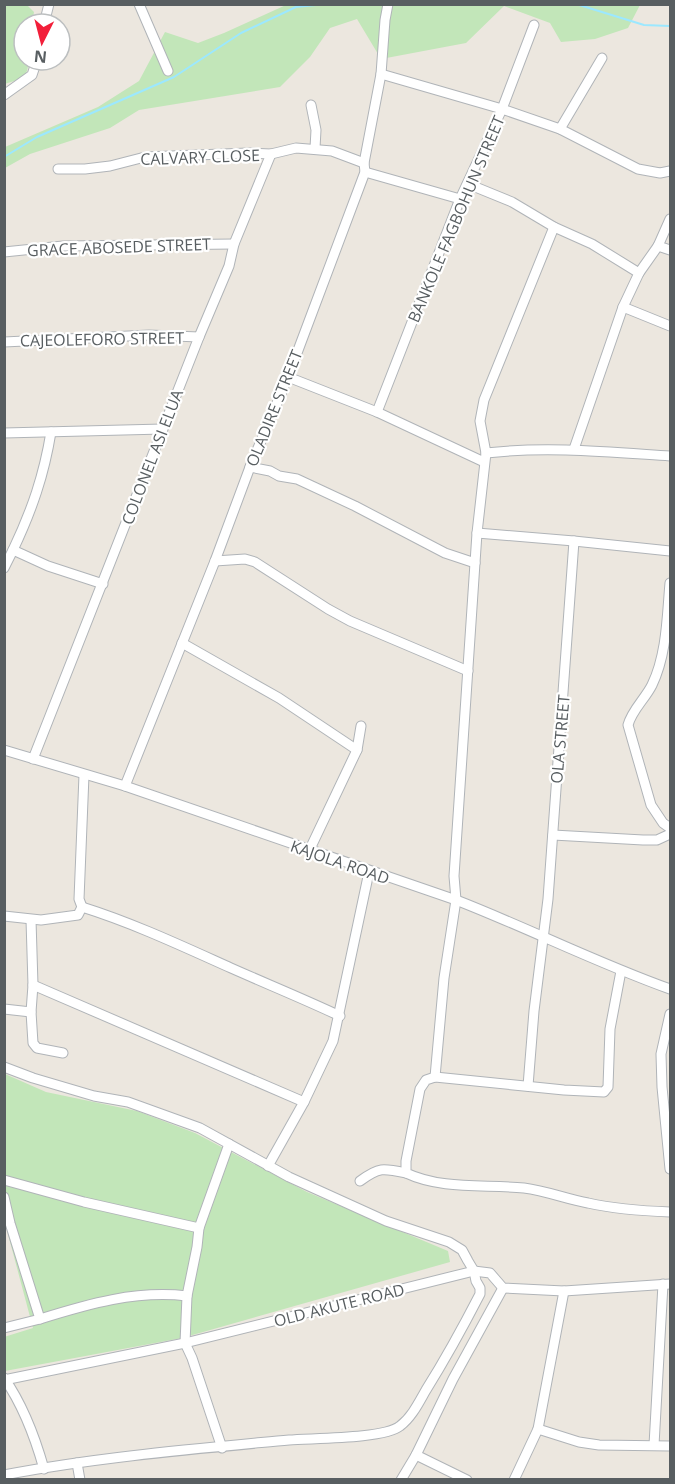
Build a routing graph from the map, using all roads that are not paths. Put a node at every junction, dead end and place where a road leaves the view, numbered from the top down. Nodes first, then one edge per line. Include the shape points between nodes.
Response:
1 (139, 4) edge
2 (388, 4) edge
3 (534, 25) dead end
4 (602, 58) dead end
5 (168, 71) dead end
6 (33, 72) edge
7 (381, 74) junction
8 (4, 95) edge
9 (311, 105) dead end
10 (502, 109) junction
11 (560, 129) junction
12 (315, 148) junction
13 (271, 154) junction
14 (365, 167) junction
15 (58, 169) dead end
16 (670, 171) edge
17 (468, 184) junction
18 (460, 199) junction
19 (670, 219) edge
20 (554, 227) junction
21 (234, 244) junction
22 (658, 246) junction
23 (670, 250) edge
24 (4, 252) edge
25 (639, 273) junction
26 (623, 307) junction
27 (670, 326) edge
28 (199, 337) junction
29 (4, 342) edge
30 (288, 377) junction
31 (377, 412) junction
32 (163, 429) junction
33 (51, 432) junction
34 (4, 433) edge
35 (574, 449) junction
36 (670, 456) edge
37 (485, 457) junction
38 (250, 467) junction
39 (477, 533) junction
40 (574, 541) junction
41 (13, 550) junction
42 (670, 551) edge
43 (215, 561) junction
44 (475, 563) junction
45 (4, 568) edge
46 (670, 583) edge
47 (103, 584) junction
48 (182, 643) junction
49 (468, 670) junction
50 (361, 726) dead end
51 (4, 750) edge
52 (357, 750) junction
53 (33, 759) junction
54 (84, 776) junction
55 (125, 786) junction
56 (670, 828) edge
57 (670, 834) edge
58 (553, 835) junction
59 (309, 851) junction
60 (369, 872) junction
61 (456, 900) junction
62 (82, 907) junction
63 (4, 916) edge
64 (31, 920) junction
65 (545, 938) junction
66 (621, 971) junction
67 (33, 985) junction
68 (670, 989) edge
69 (4, 1009) edge
70 (30, 1012) junction
71 (670, 1014) edge
72 (340, 1016) junction
73 (63, 1053) dead end
74 (7, 1068) edge
75 (435, 1077) junction
76 (4, 1079) edge
77 (528, 1086) junction
78 (304, 1102) junction
79 (229, 1144) junction
80 (268, 1166) junction
81 (670, 1169) edge
82 (406, 1173) junction
83 (4, 1180) edge
84 (360, 1181) dead end
85 (4, 1197) edge
86 (670, 1212) edge
87 (199, 1228) junction
88 (474, 1271) junction
89 (667, 1284) edge
90 (503, 1288) junction
91 (564, 1291) junction
92 (187, 1296) junction
93 (40, 1319) junction
94 (4, 1328) edge
95 (185, 1343) junction
96 (5, 1380) edge
97 (538, 1429) junction
98 (654, 1445) junction
99 (670, 1446) edge
100 (222, 1448) junction
101 (416, 1455) junction
102 (77, 1463) junction
103 (44, 1468) junction
104 (4, 1474) edge
105 (80, 1479) edge
106 (400, 1479) edge
107 (467, 1479) edge
108 (514, 1479) edge

1 - 5 street
2 - 7 street, OLADIRE STREET
3 - 10 street, BANKOLE FAGBOHUN STREET
4 - 11 street
6 - 8 street
7 - 10 street
7 - 14 street, OLADIRE STREET
9 - 12 street
10 - 11 street
10 - 17 street, BANKOLE FAGBOHUN STREET
11 - 16 street via 638,169
12 - 13 street, CALVARY CLOSE
12 - 14 street, CALVARY CLOSE via 342,154
13 - 15 street, CALVARY CLOSE via 145,157 110,166
13 - 21 street, COLONEL ASI ELUA
14 - 18 street, CALVARY CLOSE
14 - 30 street, OLADIRE STREET
17 - 18 street, BANKOLE FAGBOHUN STREET
17 - 20 street via 512,202
18 - 31 street, BANKOLE FAGBOHUN STREET
19 - 22 street
20 - 25 street via 592,244
20 - 37 street via 484,400 480,421
21 - 24 street, GRACE ABOSEDE STREET via 63,246
21 - 28 street, COLONEL ASI ELUA via 229,266
22 - 23 street
22 - 25 street
25 - 26 street
26 - 27 street
26 - 35 street
28 - 29 street, CAJEOLEFORO STREET via 149,335
28 - 32 street, COLONEL ASI ELUA
30 - 31 street
30 - 38 street, OLADIRE STREET
31 - 37 street
32 - 33 street
32 - 47 street, COLONEL ASI ELUA
33 - 34 street
33 - 41 street via 32,510
35 - 36 street
35 - 37 street via 507,450
37 - 39 street
38 - 43 street, OLADIRE STREET
38 - 44 street via 297,479 445,554
39 - 40 street
39 - 44 street
40 - 42 street
40 - 58 street, OLA STREET
41 - 45 street
41 - 47 street
43 - 48 street, OLADIRE STREET
43 - 49 street via 255,561 350,621
44 - 49 street
46 - 56 street via 660,660 652,686 628,725 651,805
47 - 53 street, COLONEL ASI ELUA
48 - 52 street via 279,698
48 - 55 street, OLADIRE STREET
49 - 61 street via 454,876
50 - 52 street
51 - 53 street, KAJOLA ROAD
52 - 59 street
53 - 54 street, KAJOLA ROAD
54 - 55 street, KAJOLA ROAD
54 - 62 street via 79,899
55 - 59 street, KAJOLA ROAD
57 - 58 street via 650,840
58 - 65 street, OLA STREET
59 - 60 street, KAJOLA ROAD
60 - 61 street, KAJOLA ROAD
60 - 72 street
61 - 65 street, KAJOLA ROAD
61 - 75 street
62 - 64 street via 78,915 68,918
62 - 72 street via 145,930
63 - 64 street
64 - 67 street
65 - 66 street, KAJOLA ROAD
65 - 77 street, OLA STREET
66 - 68 street, KAJOLA ROAD
66 - 77 street via 610,1029 608,1087 597,1092
67 - 70 street
67 - 78 street
69 - 70 street
70 - 73 street via 33,1043 38,1048
71 - 81 street via 661,1054
72 - 78 street via 333,1041
74 - 76 street
74 - 79 street via 94,1096 128,1102 200,1128
75 - 77 street
75 - 82 street via 426,1080 420,1089
78 - 80 street
79 - 80 street
79 - 87 street
80 - 88 street via 386,1221 449,1242 462,1250
82 - 84 street via 383,1168
82 - 86 street via 418,1179 523,1188 586,1203
83 - 87 street
85 - 93 street
87 - 92 street
88 - 90 street via 490,1273
88 - 95 street, OLD AKUTE ROAD
88 - 100 street via 480,1294 455,1343 399,1428 358,1436
89 - 91 street
89 - 98 street
90 - 91 street
90 - 101 street
91 - 97 street
92 - 93 street via 136,1296 95,1302
92 - 95 street
93 - 94 street
95 - 96 street, OLD AKUTE ROAD
95 - 100 street
96 - 103 street via 18,1399
97 - 98 street via 599,1445
97 - 108 street
98 - 99 street
100 - 102 street
101 - 106 street
101 - 107 street
102 - 103 street
102 - 105 street
103 - 104 street

